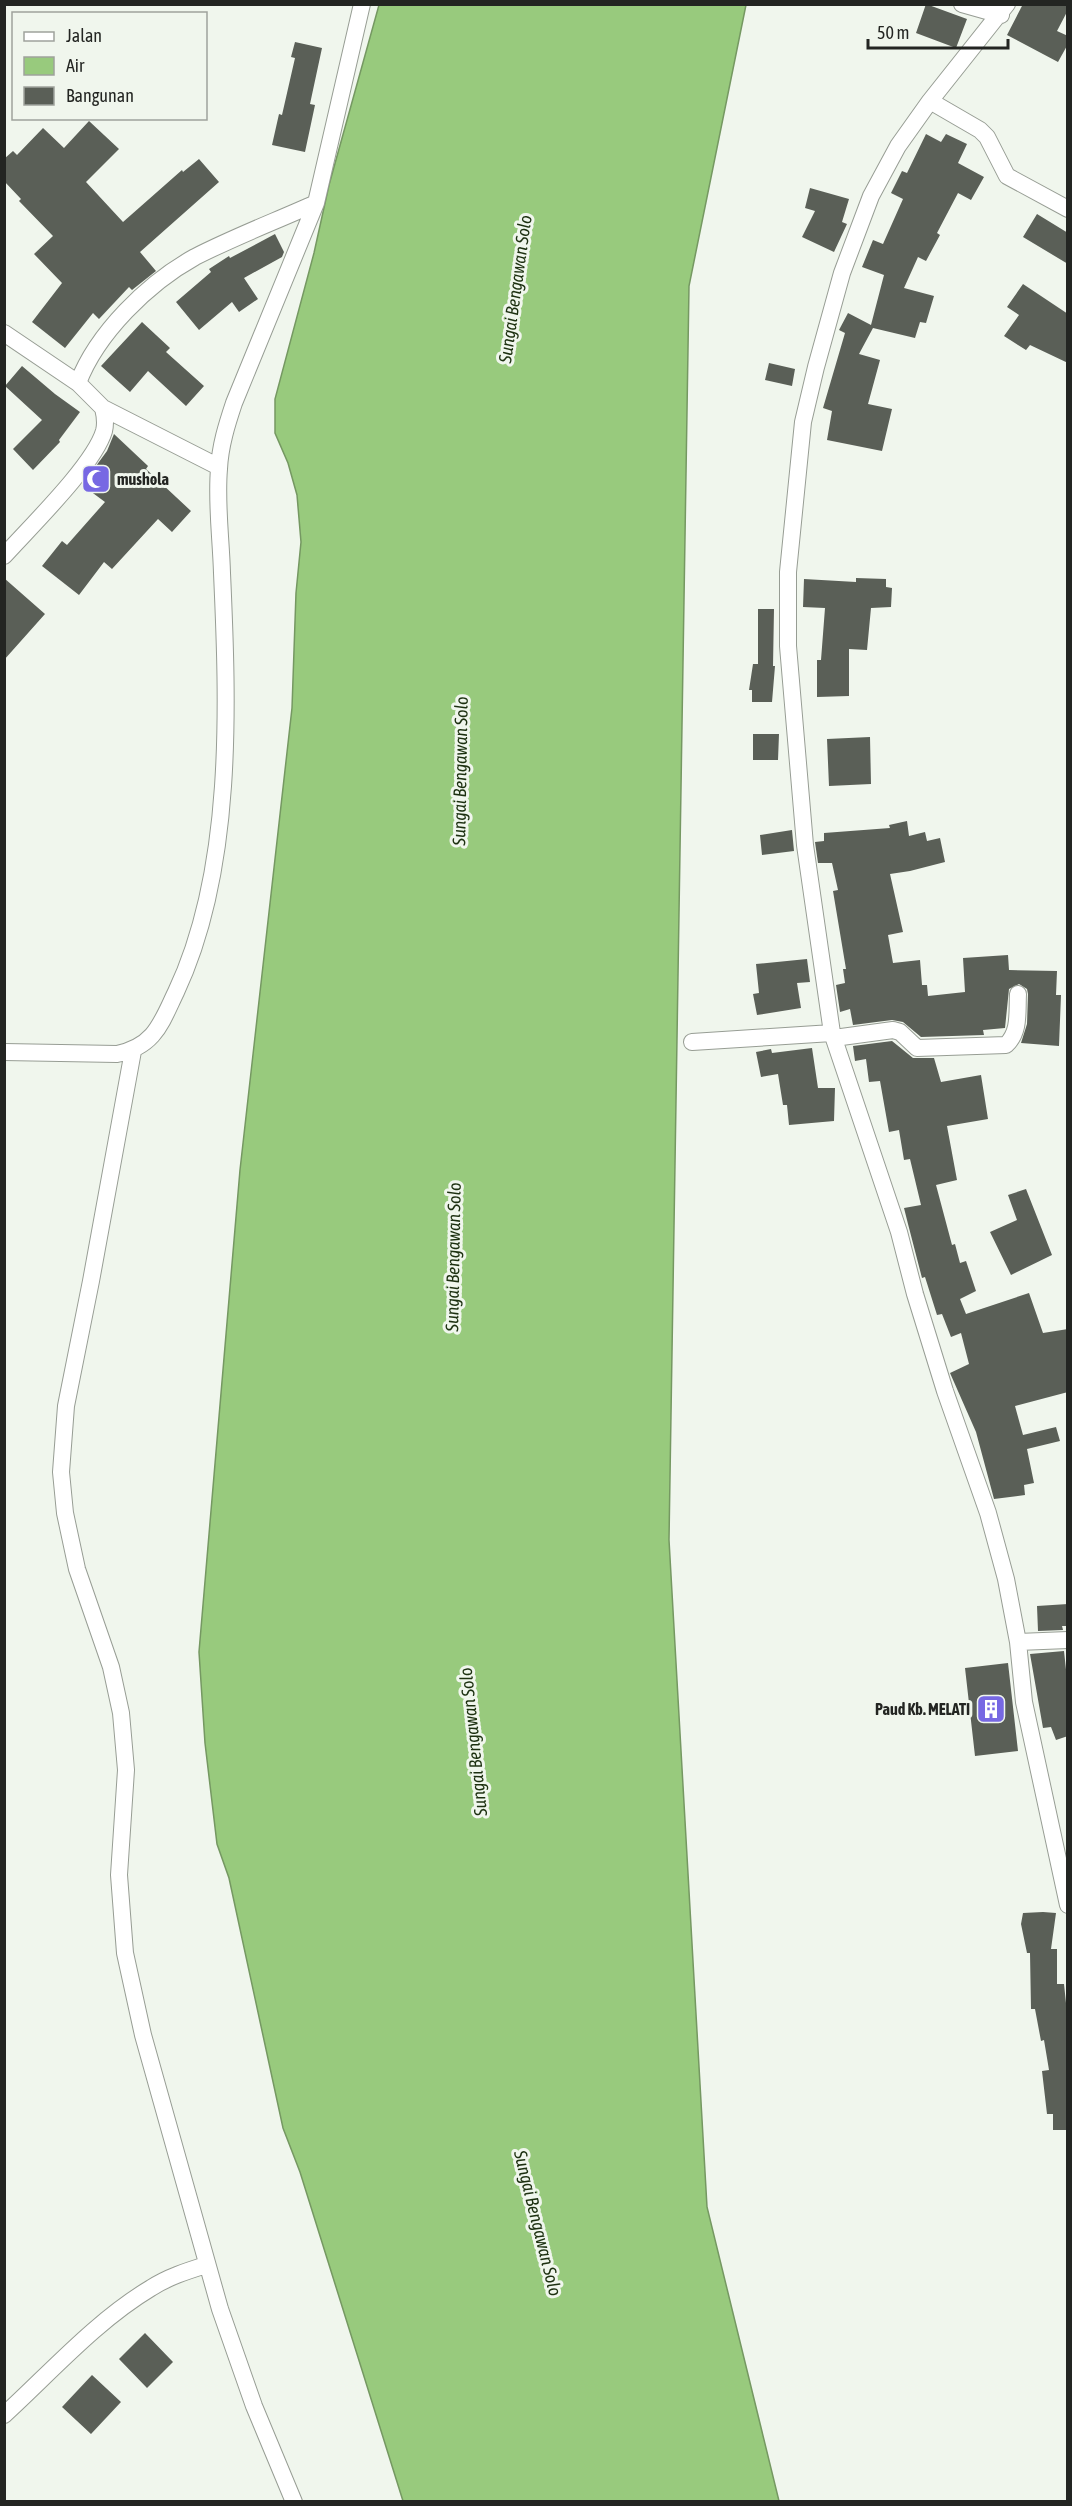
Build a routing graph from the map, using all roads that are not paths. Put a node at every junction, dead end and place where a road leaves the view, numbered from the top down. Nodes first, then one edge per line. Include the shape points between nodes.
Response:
1 (362, 4) edge
2 (962, 4) edge
3 (1004, 10) edge
4 (930, 101) junction
5 (316, 202) junction
6 (1068, 209) edge
7 (4, 333) edge
8 (78, 383) junction
9 (103, 408) junction
10 (219, 467) junction
11 (4, 556) edge
12 (1018, 994) dead end
13 (833, 1035) junction
14 (692, 1042) dead end
15 (133, 1051) junction
16 (4, 1052) edge
17 (1068, 1640) edge
18 (1018, 1642) junction
19 (1064, 1874) edge
20 (1068, 1905) edge
21 (206, 2265) junction
22 (4, 2415) edge
23 (294, 2502) edge

1 - 5 street
2 - 3 street
3 - 4 street
4 - 6 street via 980,130 1007,176
4 - 13 street via 898,146 871,196 842,273 803,422 797,474 788,572 788,646 805,845
5 - 8 street via 194,258 159,282 100,339
5 - 10 street via 234,403
7 - 8 street
8 - 9 street
9 - 10 street
9 - 11 street via 104,431 96,447
10 - 15 street via 224,706 218,841 206,910 187,967 159,1026 149,1041
12 - 13 street via 1017,1028 1006,1045 917,1048 893,1030
13 - 14 street
13 - 18 street via 899,1232 945,1391 988,1513
15 - 16 street
15 - 21 street via 66,1406 61,1472 77,1569 111,1667 121,1713 126,1770 119,1875 125,1953 143,2035
17 - 18 street
18 - 19 street via 1024,1702
19 - 20 street
21 - 22 street via 152,2287 116,2312
21 - 23 street via 254,2406

